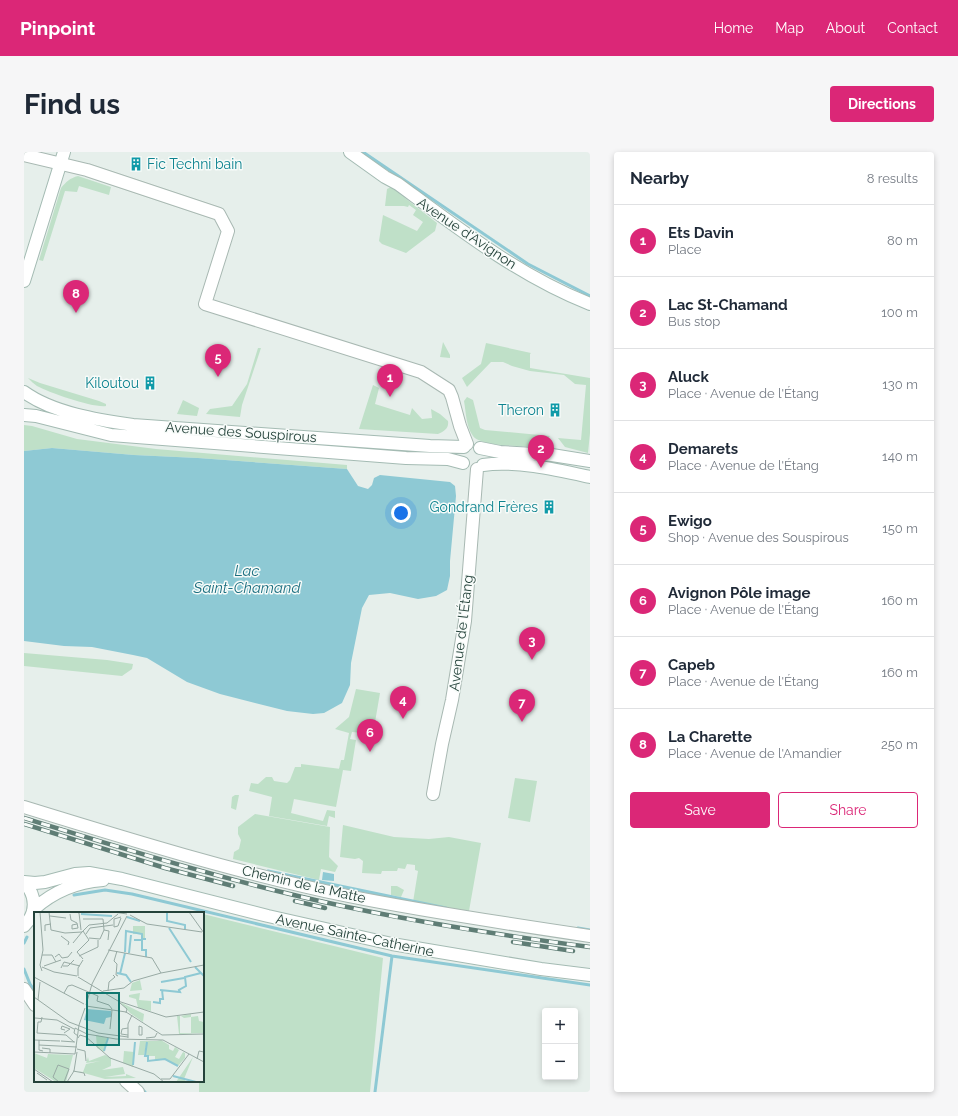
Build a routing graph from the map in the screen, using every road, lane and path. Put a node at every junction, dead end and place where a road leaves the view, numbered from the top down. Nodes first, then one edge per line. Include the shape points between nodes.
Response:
1 (64, 152) edge
2 (350, 152) edge
3 (24, 155) edge
4 (60, 164) junction
5 (24, 281) edge
6 (590, 304) edge
7 (24, 392) edge
8 (24, 415) edge
9 (465, 445) junction
10 (480, 448) junction
11 (590, 461) edge
12 (463, 463) junction
13 (480, 467) junction
14 (590, 477) edge
15 (433, 794) dead end
16 (24, 807) edge
17 (122, 879) junction
18 (24, 882) edge
19 (34, 909) junction
20 (24, 926) edge
21 (590, 936) edge
22 (590, 975) edge
23 (24, 989) edge
24 (24, 999) edge
25 (34, 1004) edge
26 (34, 1005) edge
27 (127, 1082) edge
28 (138, 1092) edge

1 - 4 main road
2 - 6 main road, Avenue d'Avignon via 506,261
3 - 4 main road
4 - 5 main road
4 - 9 main road via 87,170 219,214 228,231 204,304 421,372 449,390
7 - 9 main road, Avenue des Souspirous via 44,404 107,422 430,446
8 - 12 main road, Avenue des Souspirous via 119,436 448,459
9 - 10 main road via 474,444
9 - 12 main road via 460,454
10 - 11 main road
10 - 13 main road via 485,457
12 - 13 main road via 468,468
13 - 14 main road via 492,463 516,465
13 - 15 main road, Avenue de l'Étang via 465,621
16 - 21 main road, Chemin de la Matte via 165,850 348,896 503,924
17 - 18 main road via 89,873 45,882
17 - 19 main road via 73,885
17 - 22 main road, Avenue Sainte-Catherine via 384,943
18 - 19 main road via 32,894
19 - 20 main road
23 - 25 main road
24 - 26 main road
27 - 28 main road

